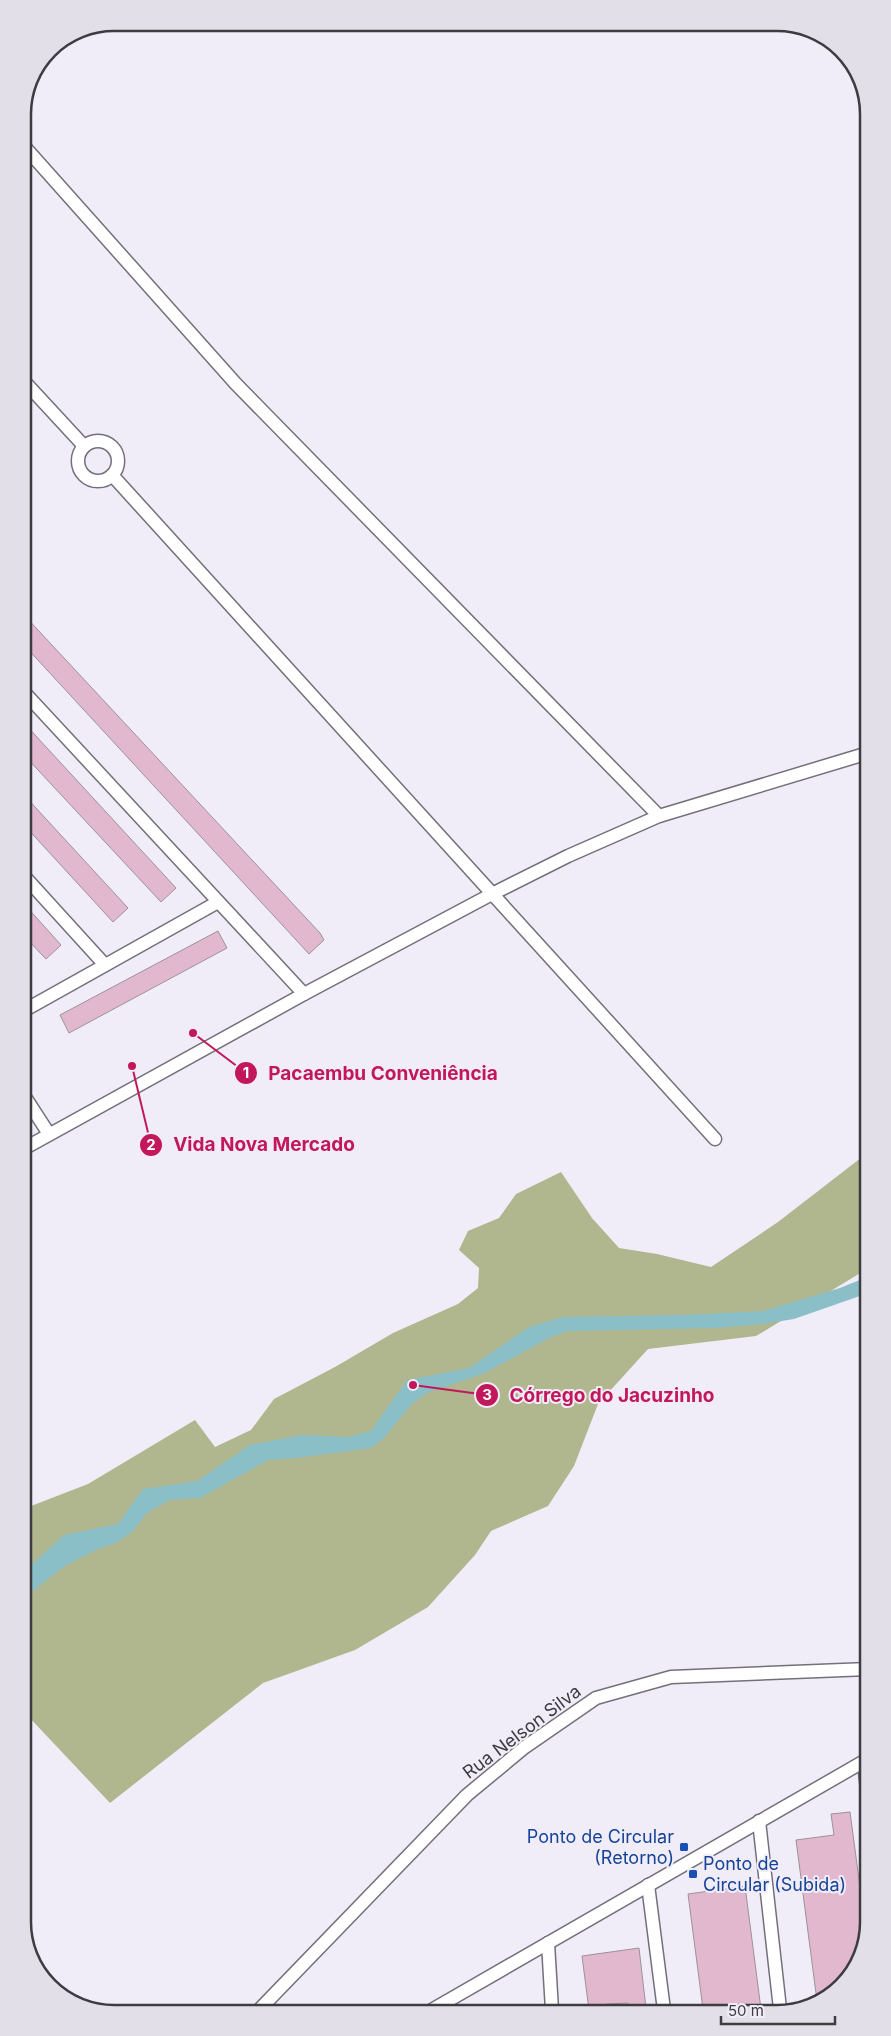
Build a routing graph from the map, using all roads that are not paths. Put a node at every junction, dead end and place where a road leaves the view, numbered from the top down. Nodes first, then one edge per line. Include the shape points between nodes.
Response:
1 (31, 154) edge
2 (31, 389) edge
3 (84, 446) junction
4 (112, 475) junction
5 (31, 700) edge
6 (860, 756) edge
7 (659, 816) junction
8 (31, 884) edge
9 (492, 894) junction
10 (218, 902) junction
11 (105, 965) junction
12 (304, 994) junction
13 (31, 1007) edge
14 (31, 1106) edge
15 (49, 1134) junction
16 (715, 1139) dead end
17 (31, 1144) edge
18 (860, 1669) edge
19 (860, 1763) edge
20 (759, 1821) junction
21 (648, 1885) junction
22 (548, 1943) junction
23 (264, 2005) edge
24 (443, 2005) edge
25 (552, 2005) edge
26 (663, 2005) edge
27 (780, 2005) edge

1 - 7 street via 236,384
2 - 3 street
3 - 4 street via 78,464 83,475 94,481
3 - 4 street via 102,440 113,446 119,458
4 - 9 street
5 - 10 street
6 - 7 street
7 - 9 street
8 - 11 street
9 - 12 street
9 - 16 street
10 - 11 street
10 - 12 street
11 - 13 street
12 - 15 street
14 - 15 street
15 - 17 street
18 - 23 street, Rua Nelson Silva via 671,1677 596,1698 525,1747 467,1795
19 - 20 street
20 - 21 street
20 - 27 street
21 - 22 street
21 - 26 street
22 - 24 street
22 - 25 street

